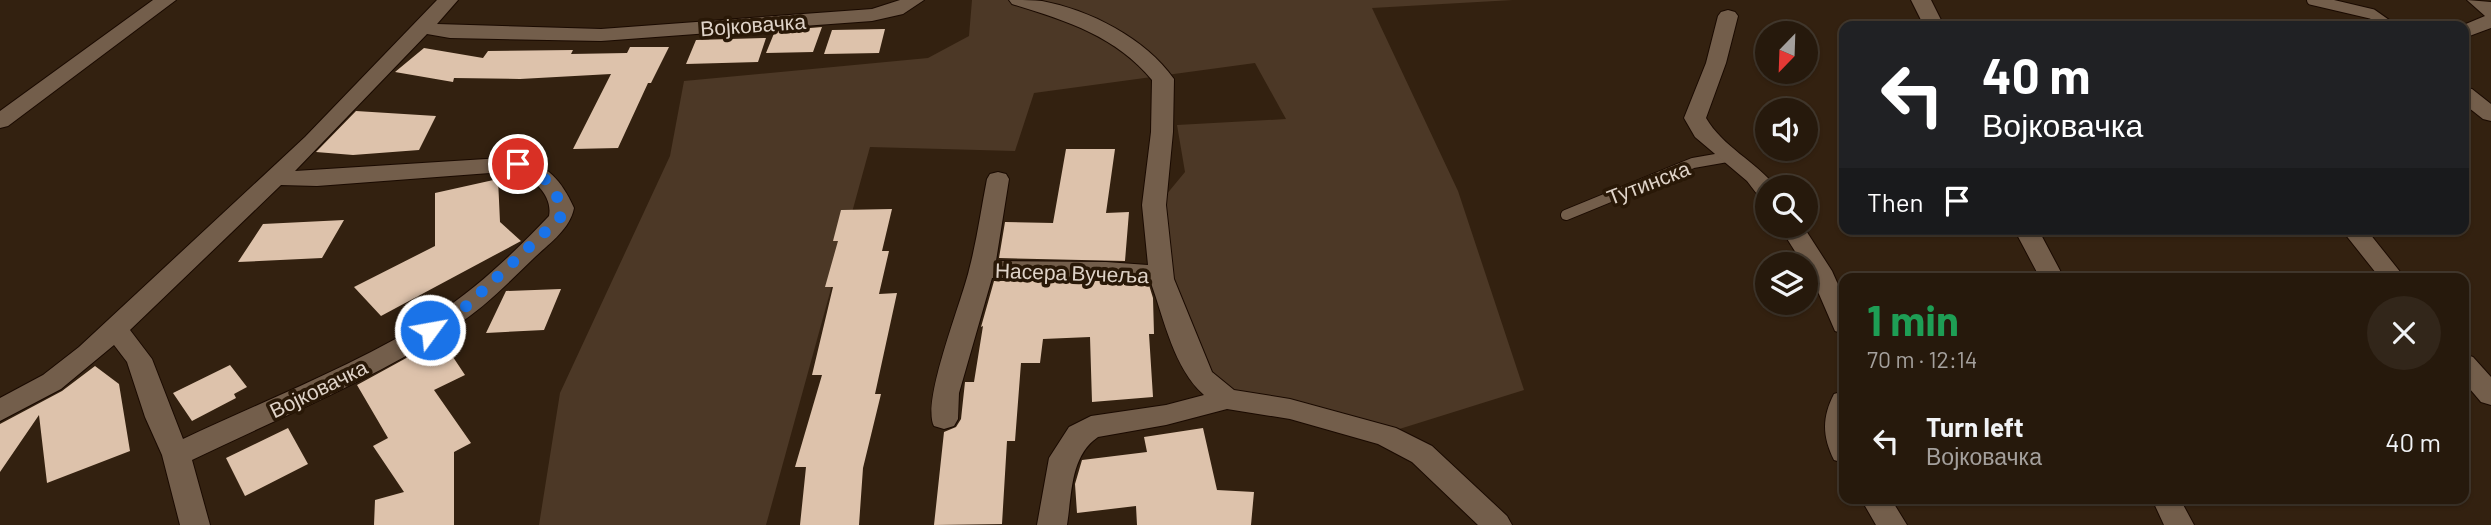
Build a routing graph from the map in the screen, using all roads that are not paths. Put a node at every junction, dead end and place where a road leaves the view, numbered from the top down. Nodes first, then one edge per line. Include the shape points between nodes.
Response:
1 (166, 0) edge
2 (448, 0) edge
3 (914, 0) edge
4 (1020, 0) edge
5 (1921, 0) edge
6 (2312, 0) edge
7 (2477, 0) edge
8 (2491, 12) edge
9 (1728, 16) dead end
10 (2491, 20) edge
11 (1932, 21) edge
12 (2382, 21) edge
13 (420, 27) junction
14 (2469, 30) edge
15 (2469, 98) edge
16 (2491, 114) edge
17 (0, 121) edge
18 (1733, 156) junction
19 (1755, 176) edge
20 (275, 178) junction
21 (998, 179) dead end
22 (1566, 215) dead end
23 (2029, 235) edge
24 (2358, 235) edge
25 (1799, 238) edge
26 (982, 269) junction
27 (2049, 273) edge
28 (2389, 273) edge
29 (1162, 275) junction
30 (1839, 314) edge
31 (115, 329) junction
32 (2469, 369) edge
33 (2491, 395) edge
34 (1227, 399) junction
35 (0, 411) edge
36 (1839, 414) edge
37 (944, 419) dead end
38 (1839, 441) edge
39 (176, 455) junction
40 (1878, 504) edge
41 (2168, 504) edge
42 (1495, 524) edge
43 (195, 525) edge
44 (1052, 525) edge
45 (1892, 525) edge
46 (2179, 525) edge

1 - 17 street
2 - 13 street
3 - 13 street, Војковачка via 872,15 601,35 450,32
4 - 29 street, Насера Вучеља via 1111,33 1144,56 1163,79 1154,205
5 - 11 street
6 - 12 lane via 2372,14
7 - 8 street
9 - 18 street, Тутинска via 1695,118 1703,132
10 - 14 street
13 - 20 street
15 - 16 street
18 - 19 street, Тутинска
18 - 22 lane, Тутинска via 1693,163
20 - 31 street
20 - 39 street, Војковачка via 518,164 533,167 541,175 562,208 551,229 447,320 394,351
21 - 26 street, Насера Вучеља
23 - 27 street
24 - 28 street
25 - 30 street
26 - 29 street, Насера Вучеља
26 - 37 street, Насера Вучеља via 946,393
29 - 34 street, Насера Вучеља via 1196,368 1210,387
31 - 35 street via 62,375
31 - 39 street via 139,359
32 - 33 street
34 - 42 street via 1290,409 1386,436 1422,454
34 - 44 street via 1091,427 1079,435 1063,457
36 - 38 street
39 - 43 street
40 - 45 street
41 - 46 street

